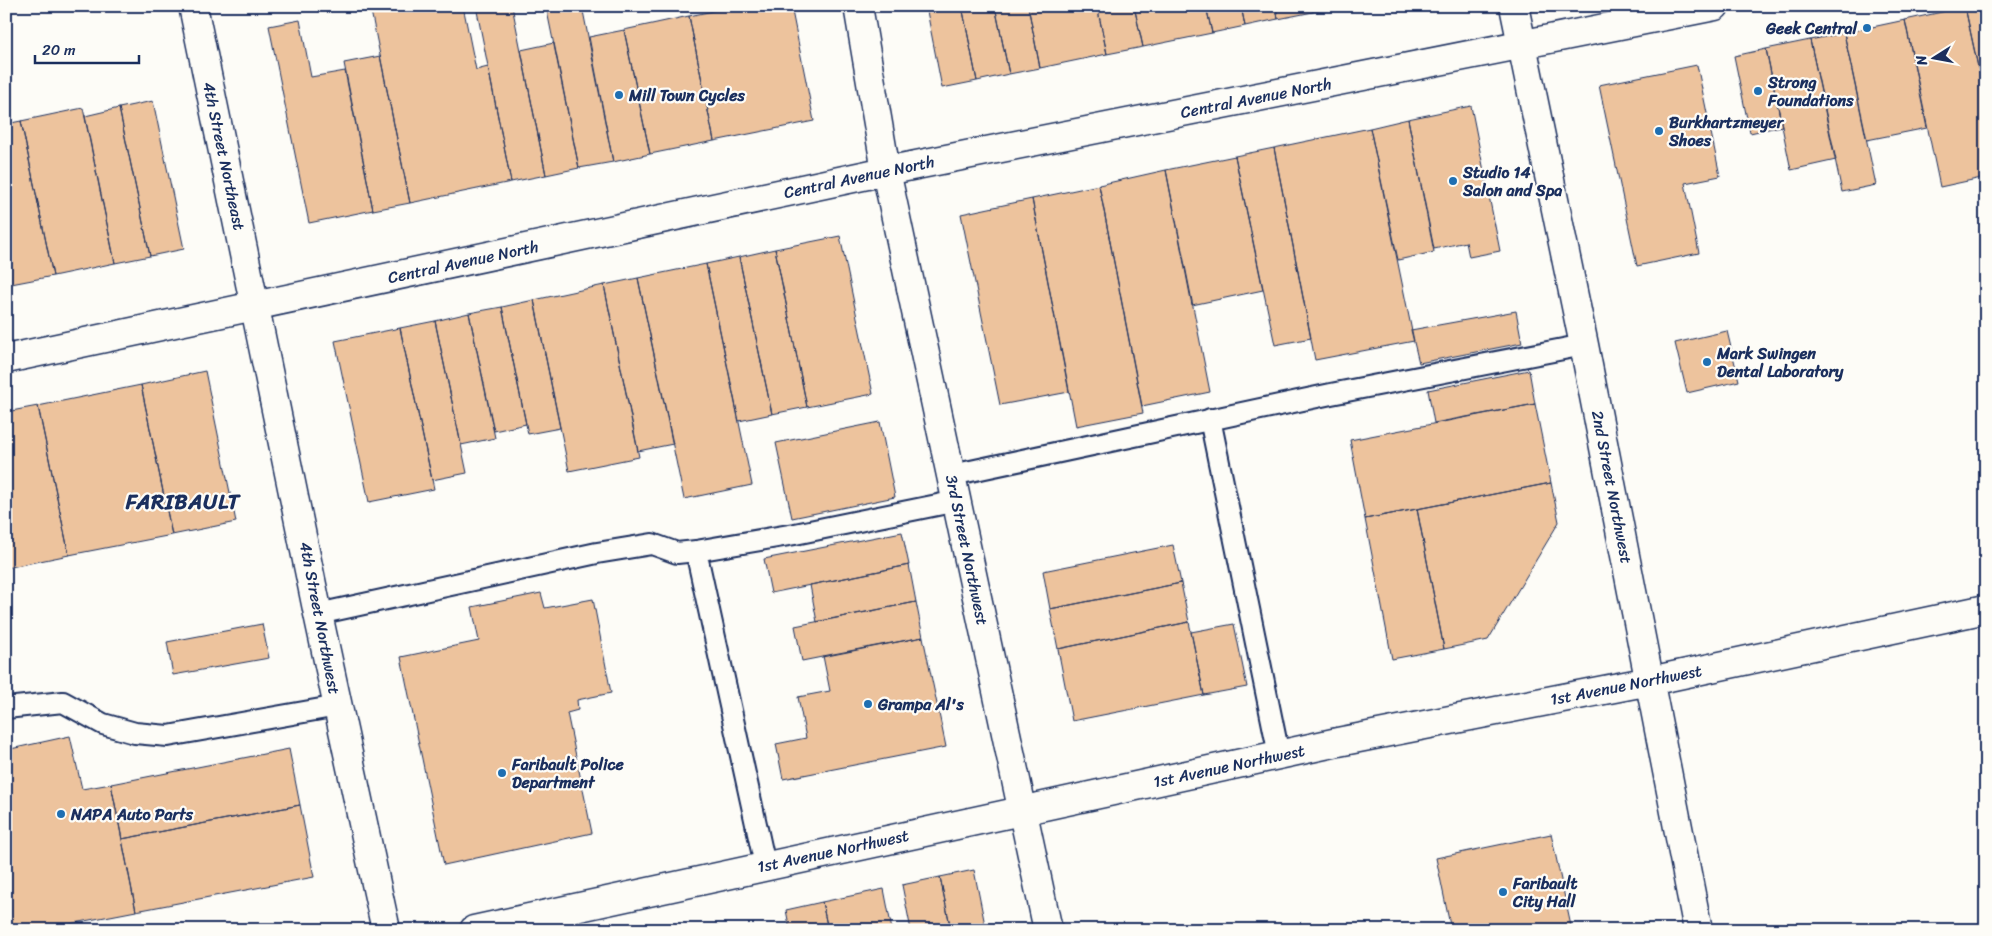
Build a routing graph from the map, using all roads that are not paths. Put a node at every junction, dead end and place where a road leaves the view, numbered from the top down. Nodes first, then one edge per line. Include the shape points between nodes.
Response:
1 (193, 6) edge
2 (858, 6) edge
3 (1514, 6) edge
4 (1715, 6) edge
5 (1522, 45) junction
6 (886, 171) junction
7 (256, 306) junction
8 (1584, 345) junction
9 (6, 359) edge
10 (1210, 419) junction
11 (954, 488) junction
12 (696, 551) junction
13 (1986, 609) edge
14 (318, 614) junction
15 (1650, 681) junction
16 (338, 706) junction
17 (6, 708) edge
18 (1279, 755) junction
19 (1022, 812) junction
20 (765, 865) junction
21 (386, 930) edge
22 (474, 930) edge
23 (1048, 930) edge
24 (1698, 930) edge

1 - 7 street, 4th Street Northeast
2 - 6 street, 3rd Street Northwest
3 - 5 street, 2nd Street Northwest
4 - 5 street, Central Avenue North
5 - 6 street, Central Avenue North
5 - 8 street, 2nd Street Northwest
6 - 7 street, Central Avenue North
6 - 11 street, 3rd Street Northwest
7 - 9 street, Central Avenue North
7 - 14 street, 4th Street Northwest
8 - 10 lane
8 - 15 street, 2nd Street Northwest
10 - 11 lane
10 - 18 lane
11 - 12 lane via 795,534
11 - 19 street, 3rd Street Northwest
12 - 14 lane via 677,553 652,544 606,551
12 - 20 lane
13 - 15 street, 1st Avenue Northwest
14 - 16 street, 4th Street Northwest
15 - 18 street, 1st Avenue Northwest
15 - 24 street, 2nd Street Northwest
16 - 17 lane via 168,736 135,733 103,724 63,702
16 - 21 street, 4th Street Northwest
18 - 19 street, 1st Avenue Northwest
19 - 20 street, 1st Avenue Northwest
19 - 23 street, 3rd Street Northwest
20 - 22 street, 1st Avenue Northwest

